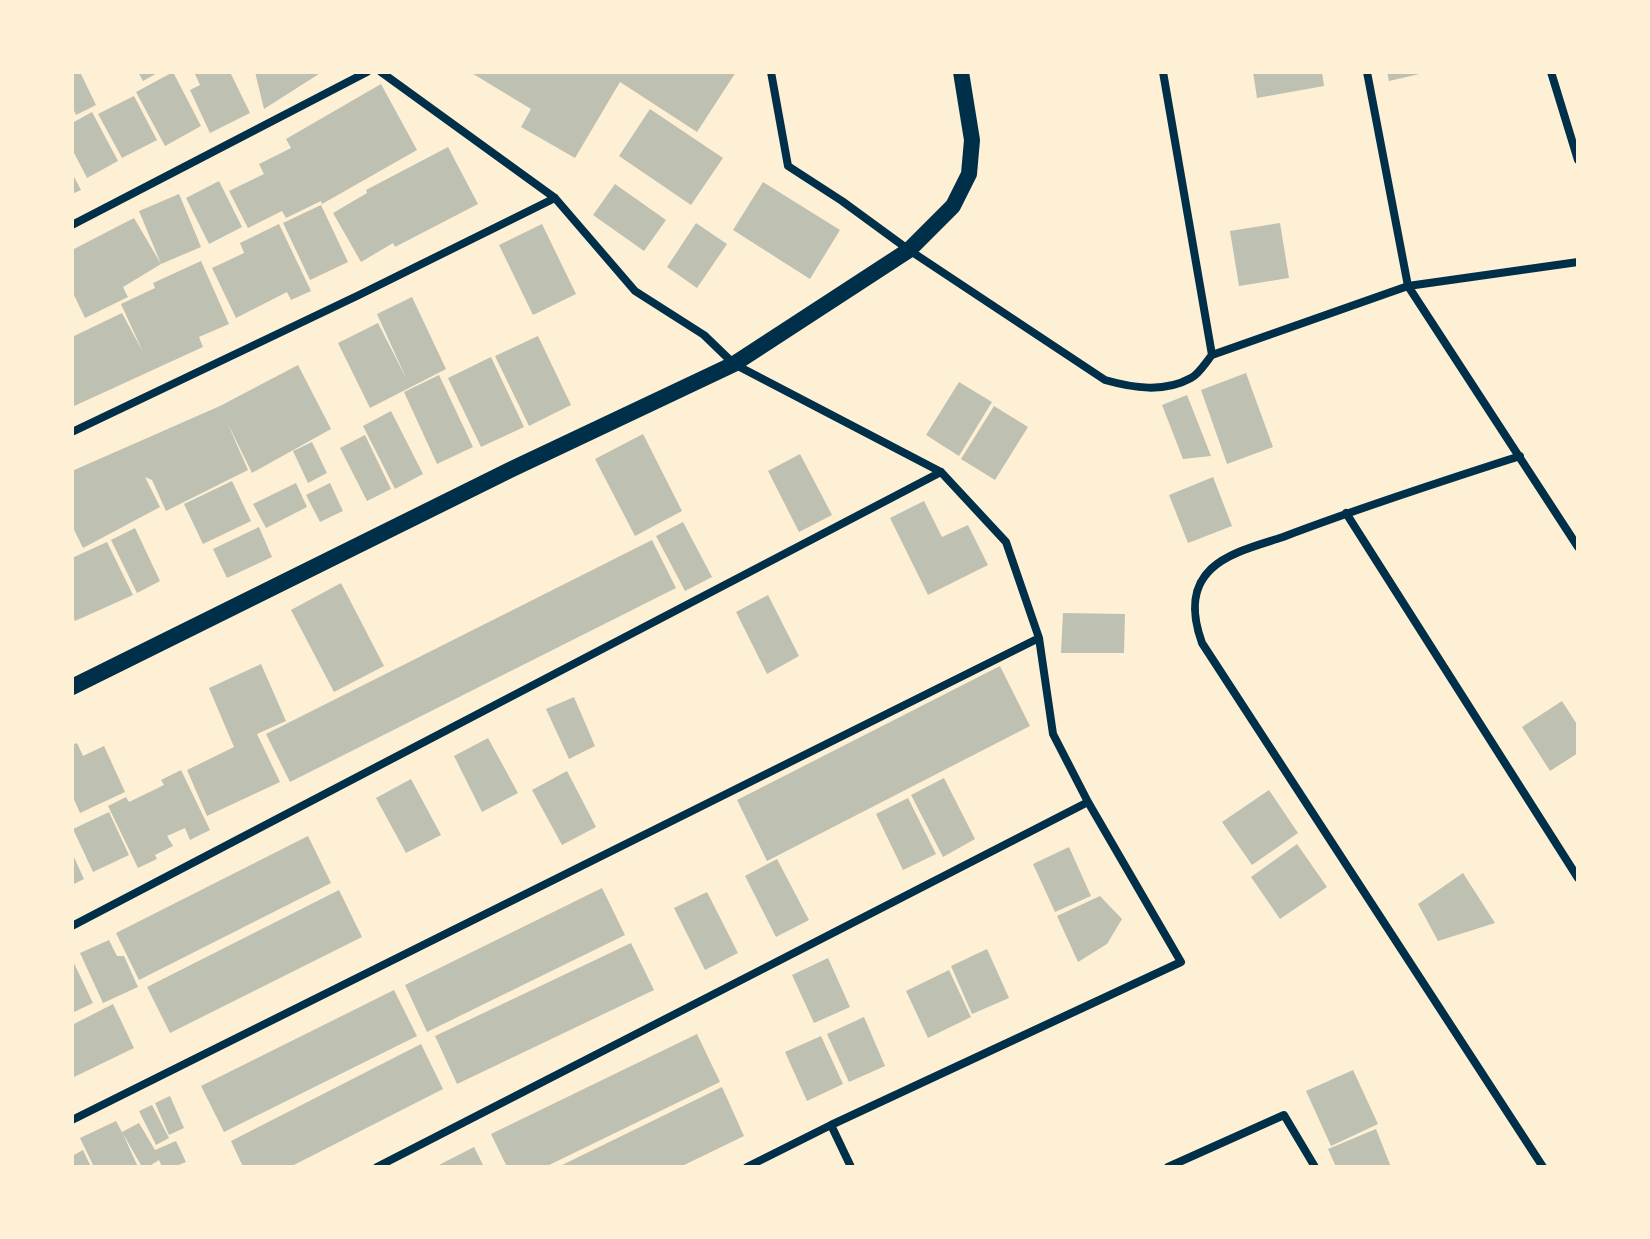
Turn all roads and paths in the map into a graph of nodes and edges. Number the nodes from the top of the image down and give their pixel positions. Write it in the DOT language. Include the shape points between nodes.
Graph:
graph roads {
  1 [pos="367,72"];
  2 [pos="381,72"];
  3 [pos="771,72"];
  4 [pos="961,72"];
  5 [pos="1163,72"];
  6 [pos="1367,72"];
  7 [pos="1551,72"];
  8 [pos="1578,160"];
  9 [pos="555,198"];
  10 [pos="72,225"];
  11 [pos="909,250"];
  12 [pos="1578,262"];
  13 [pos="1408,286"];
  14 [pos="1212,355"];
  15 [pos="734,364"];
  16 [pos="72,432"];
  17 [pos="1520,456"];
  18 [pos="941,472"];
  19 [pos="1346,513"];
  20 [pos="1578,547"];
  21 [pos="1039,638"];
  22 [pos="72,687"];
  23 [pos="1088,802"];
  24 [pos="1578,878"];
  25 [pos="72,926"];
  26 [pos="72,1120"];
  27 [pos="831,1125"];
  28 [pos="377,1167"];
  29 [pos="747,1167"];
  30 [pos="851,1167"];
  31 [pos="1168,1167"];
  32 [pos="1315,1167"];
  33 [pos="1543,1167"];
  1 -- 10 [label="street"];
  2 -- 9 [label="street"];
  3 -- 11 [label="street" via="788,166"];
  4 -- 11 [label="main road" via="972,140 969,174 953,206"];
  5 -- 14 [label="street"];
  6 -- 13 [label="street"];
  7 -- 8 [label="street"];
  9 -- 15 [label="street" via="635,291 704,335"];
  9 -- 16 [label="street"];
  11 -- 14 [label="street" via="1105,380 1139,389 1168,386 1193,378"];
  11 -- 15 [label="main road"];
  12 -- 13 [label="street"];
  13 -- 14 [label="street"];
  13 -- 17 [label="street"];
  15 -- 18 [label="street"];
  15 -- 22 [label="main road"];
  17 -- 19 [label="street"];
  17 -- 20 [label="street"];
  18 -- 21 [label="street" via="1006,542"];
  18 -- 25 [label="street"];
  19 -- 24 [label="street"];
  19 -- 33 [label="street" via="1232,556 1210,570 1196,592 1194,619 1202,643"];
  21 -- 23 [label="street" via="1053,734"];
  21 -- 26 [label="street"];
  23 -- 27 [label="street" via="1181,962"];
  23 -- 28 [label="street"];
  27 -- 29 [label="street"];
  27 -- 30 [label="street"];
  31 -- 32 [label="street" via="1284,1115"];
}
